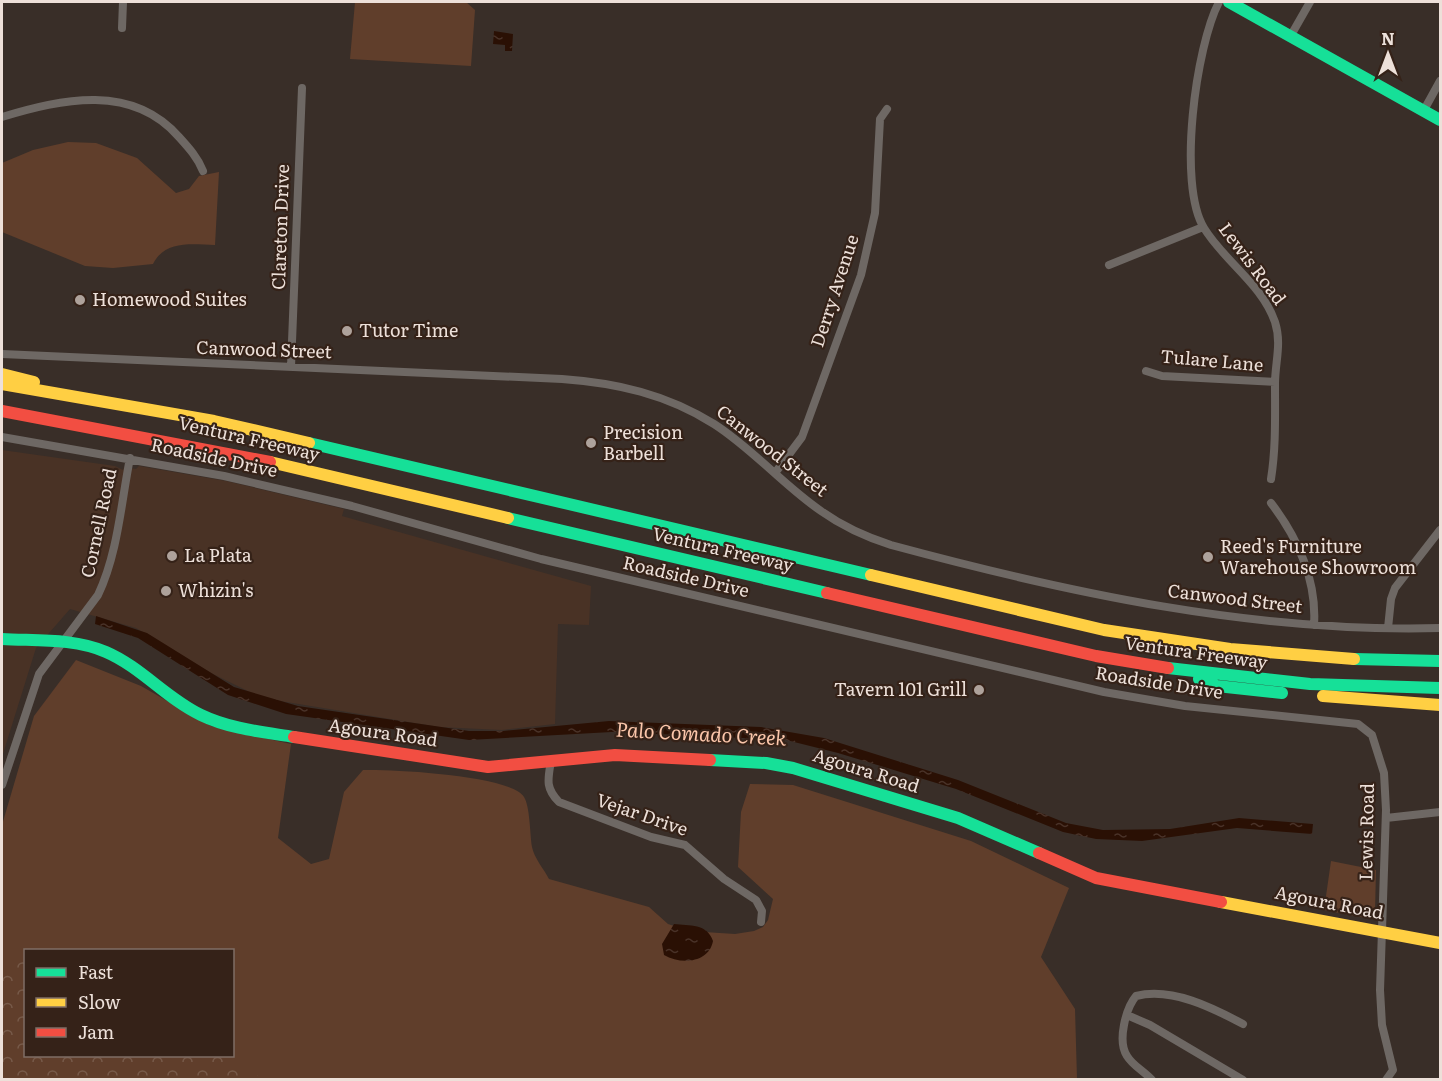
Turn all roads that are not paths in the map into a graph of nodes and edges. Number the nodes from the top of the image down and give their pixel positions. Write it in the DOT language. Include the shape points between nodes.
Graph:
graph roads {
  1 [pos="123,2"];
  2 [pos="1219,2"];
  3 [pos="1228,2"];
  4 [pos="1310,2"];
  5 [pos="122,28"];
  6 [pos="1290,37"];
  7 [pos="1440,81"];
  8 [pos="302,88"];
  9 [pos="887,109"];
  10 [pos="1424,110"];
  11 [pos="2,117"];
  12 [pos="1440,120"];
  13 [pos="203,171"];
  14 [pos="1203,227"];
  15 [pos="1109,266"];
  16 [pos="2,354"];
  17 [pos="291,367"];
  18 [pos="1146,371"];
  19 [pos="2,374"];
  20 [pos="1275,382"];
  21 [pos="2,384"];
  22 [pos="68,394"];
  23 [pos="2,411"];
  24 [pos="2,437"];
  25 [pos="130,458"];
  26 [pos="775,473"];
  27 [pos="1271,479"];
  28 [pos="1271,504"];
  29 [pos="1440,530"];
  30 [pos="1314,625"];
  31 [pos="1388,628"];
  32 [pos="1440,628"];
  33 [pos="2,639"];
  34 [pos="62,642"];
  35 [pos="1440,661"];
  36 [pos="1183,672"];
  37 [pos="1440,688"];
  38 [pos="1440,705"];
  39 [pos="1366,729"];
  40 [pos="551,761"];
  41 [pos="2,785"];
  42 [pos="1440,812"];
  43 [pos="1386,818"];
  44 [pos="761,922"];
  45 [pos="1382,932"];
  46 [pos="1440,943"];
  47 [pos="1127,1015"];
  48 [pos="1243,1024"];
  49 [pos="1152,1080"];
  50 [pos="1244,1080"];
  51 [pos="1386,1080"];
  1 -- 5 [label="street"];
  2 -- 14 [label="street, Lewis Road" via="1201,54 1193,98 1194,185"];
  3 -- 6 [label="main road"];
  4 -- 6 [label="street"];
  6 -- 10 [label="main road"];
  7 -- 10 [label="street"];
  8 -- 17 [label="street, Clareton Drive"];
  9 -- 26 [label="street, Derry Avenue" via="880,118 875,213 861,275 802,437"];
  10 -- 12 [label="main road"];
  11 -- 13 [label="street" via="48,103 128,103 172,129"];
  14 -- 15 [label="street"];
  14 -- 20 [label="street, Lewis Road" via="1271,312 1280,344"];
  16 -- 17 [label="street, Canwood Street"];
  17 -- 26 [label="street, Canwood Street" via="622,385 661,397 700,416"];
  18 -- 20 [label="street, Tulare Lane" via="1162,376"];
  19 -- 22 [label="main road"];
  20 -- 27 [label="street, Lewis Road"];
  21 -- 22 [label="main road, Ventura Freeway"];
  22 -- 35 [label="main road, Ventura Freeway" via="214,421 1104,630 1310,658"];
  23 -- 36 [label="main road, Ventura Freeway" via="227,452 1096,656"];
  24 -- 25 [label="street, Roadside Drive"];
  25 -- 34 [label="street, Cornell Road" via="104,582"];
  25 -- 39 [label="street, Roadside Drive" via="352,506 541,559 1104,692 1185,706 1349,722"];
  26 -- 30 [label="street, Canwood Street" via="822,512 891,545 1149,605"];
  28 -- 30 [label="street" via="1286,523 1312,583"];
  29 -- 31 [label="street" via="1395,588"];
  30 -- 31 [label="street, Canwood Street"];
  31 -- 32 [label="street, Canwood Street"];
  33 -- 34 [label="main road, Agoura Road"];
  34 -- 40 [label="main road, Agoura Road" via="107,652 200,715 240,729 488,767"];
  34 -- 41 [label="street, Cornell Road" via="37,680"];
  36 -- 37 [label="main road, Ventura Freeway" via="1334,687"];
  36 -- 38 [label="main road" via="1217,686"];
  39 -- 43 [label="street, Lewis Road" via="1375,742 1384,773"];
  40 -- 44 [label="street, Vejar Drive" via="547,785 559,802 651,837 685,845 756,900 762,911"];
  40 -- 45 [label="main road, Agoura Road" via="615,755 793,768 958,818 1096,878"];
  42 -- 43 [label="street"];
  43 -- 45 [label="street, Lewis Road"];
  45 -- 46 [label="main road, Agoura Road"];
  45 -- 51 [label="street, Lewis Road" via="1382,1025 1393,1070"];
  47 -- 48 [label="street" via="1136,996 1162,995 1200,1004"];
  47 -- 49 [label="street" via="1124,1052"];
  47 -- 50 [label="street"];
}
